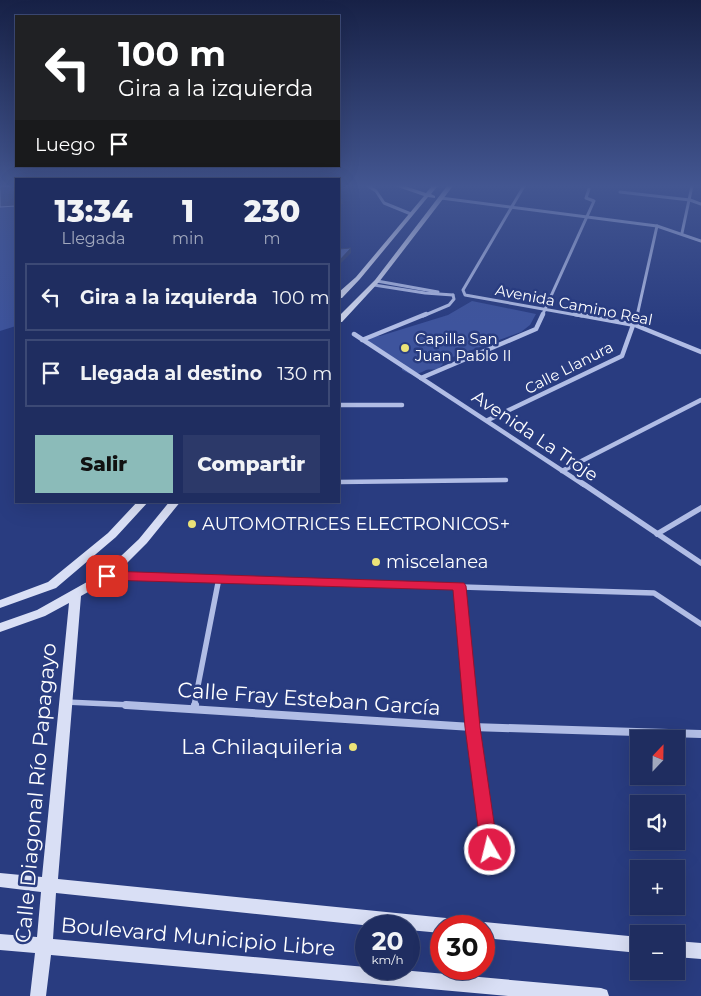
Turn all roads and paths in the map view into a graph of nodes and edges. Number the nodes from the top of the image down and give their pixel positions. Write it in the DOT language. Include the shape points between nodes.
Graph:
graph roads {
  1 [pos="396,232"];
  2 [pos="415,232"];
  3 [pos="496,232"];
  4 [pos="579,232"];
  5 [pos="656,232"];
  6 [pos="682,233"];
  7 [pos="701,241"];
  8 [pos="376,283"];
  9 [pos="340,295"];
  10 [pos="546,310"];
  11 [pos="340,319"];
  12 [pos="635,325"];
  13 [pos="354,334"];
  14 [pos="362,340"];
  15 [pos="701,352"];
  16 [pos="421,378"];
  17 [pos="701,400"];
  18 [pos="340,405"];
  19 [pos="402,405"];
  20 [pos="488,420"];
  21 [pos="562,471"];
  22 [pos="506,480"];
  23 [pos="340,482"];
  24 [pos="142,503"];
  25 [pos="174,503"];
  26 [pos="701,508"];
  27 [pos="657,534"];
  28 [pos="701,563"];
  29 [pos="107,576"];
  30 [pos="219,578"];
  31 [pos="460,586"];
  32 [pos="75,594"];
  33 [pos="0,604"];
  34 [pos="701,624"];
  35 [pos="0,628"];
  36 [pos="65,702"];
  37 [pos="194,708"];
  38 [pos="472,727"];
  39 [pos="701,734"];
  40 [pos="490,850"];
  41 [pos="0,880"];
  42 [pos="49,886"];
  43 [pos="430,924"];
  44 [pos="495,931"];
  45 [pos="0,942"];
  46 [pos="630,944"];
  47 [pos="44,946"];
  48 [pos="685,950"];
  49 [pos="701,951"];
  50 [pos="510,992"];
  51 [pos="38,996"];
  52 [pos="601,996"];
  1 -- 9 [label="main road"];
  2 -- 8 [label="main road"];
  3 -- 10 [label="street, Avenida Camino Real" via="463,290 465,295"];
  4 -- 10 [label="street"];
  5 -- 12 [label="street, Calle Llanura"];
  6 -- 7 [label="street"];
  8 -- 11 [label="main road"];
  8 -- 14 [label="street" via="425,294 453,295 454,300"];
  10 -- 12 [label="street, Avenida Camino Real"];
  10 -- 16 [label="street" via="535,330"];
  12 -- 15 [label="street, Avenida Camino Real"];
  12 -- 20 [label="street, Calle Llanura" via="624,354 619,358"];
  13 -- 14 [label="street, Avenida La Troje"];
  14 -- 16 [label="street, Avenida La Troje"];
  16 -- 20 [label="street, Avenida La Troje"];
  17 -- 21 [label="street"];
  18 -- 19 [label="street"];
  20 -- 21 [label="street, Avenida La Troje"];
  21 -- 27 [label="street, Avenida La Troje"];
  22 -- 23 [label="street"];
  24 -- 33 [label="main road" via="112,535 52,585"];
  25 -- 29 [label="main road" via="143,541"];
  26 -- 27 [label="street"];
  27 -- 28 [label="street, Avenida La Troje"];
  29 -- 30 [label="street"];
  29 -- 32 [label="main road"];
  30 -- 31 [label="street"];
  30 -- 37 [label="street"];
  31 -- 34 [label="street" via="654,594"];
  31 -- 38 [label="street"];
  32 -- 35 [label="main road" via="42,613"];
  32 -- 36 [label="main road, Calle Diagonal Río Papagayo"];
  36 -- 37 [label="street, Calle Fray Esteban García"];
  36 -- 42 [label="main road, Calle Diagonal Río Papagayo"];
  37 -- 38 [label="street, Calle Fray Esteban García"];
  38 -- 39 [label="street, Calle Fray Esteban García"];
  38 -- 40 [label="street"];
  41 -- 42 [label="main road, Boulevard Municipio Libre"];
  42 -- 43 [label="main road, Boulevard Municipio Libre"];
  42 -- 47 [label="main road, Calle Diagonal Río Papagayo"];
  44 -- 46 [label="main road"];
  45 -- 47 [label="main road, Boulevard Municipio Libre"];
  47 -- 50 [label="main road, Boulevard Municipio Libre"];
  47 -- 51 [label="main road, Calle Diagonal Río Papagayo"];
  48 -- 49 [label="main road"];
  50 -- 52 [label="main road, Boulevard Municipio Libre"];
}
